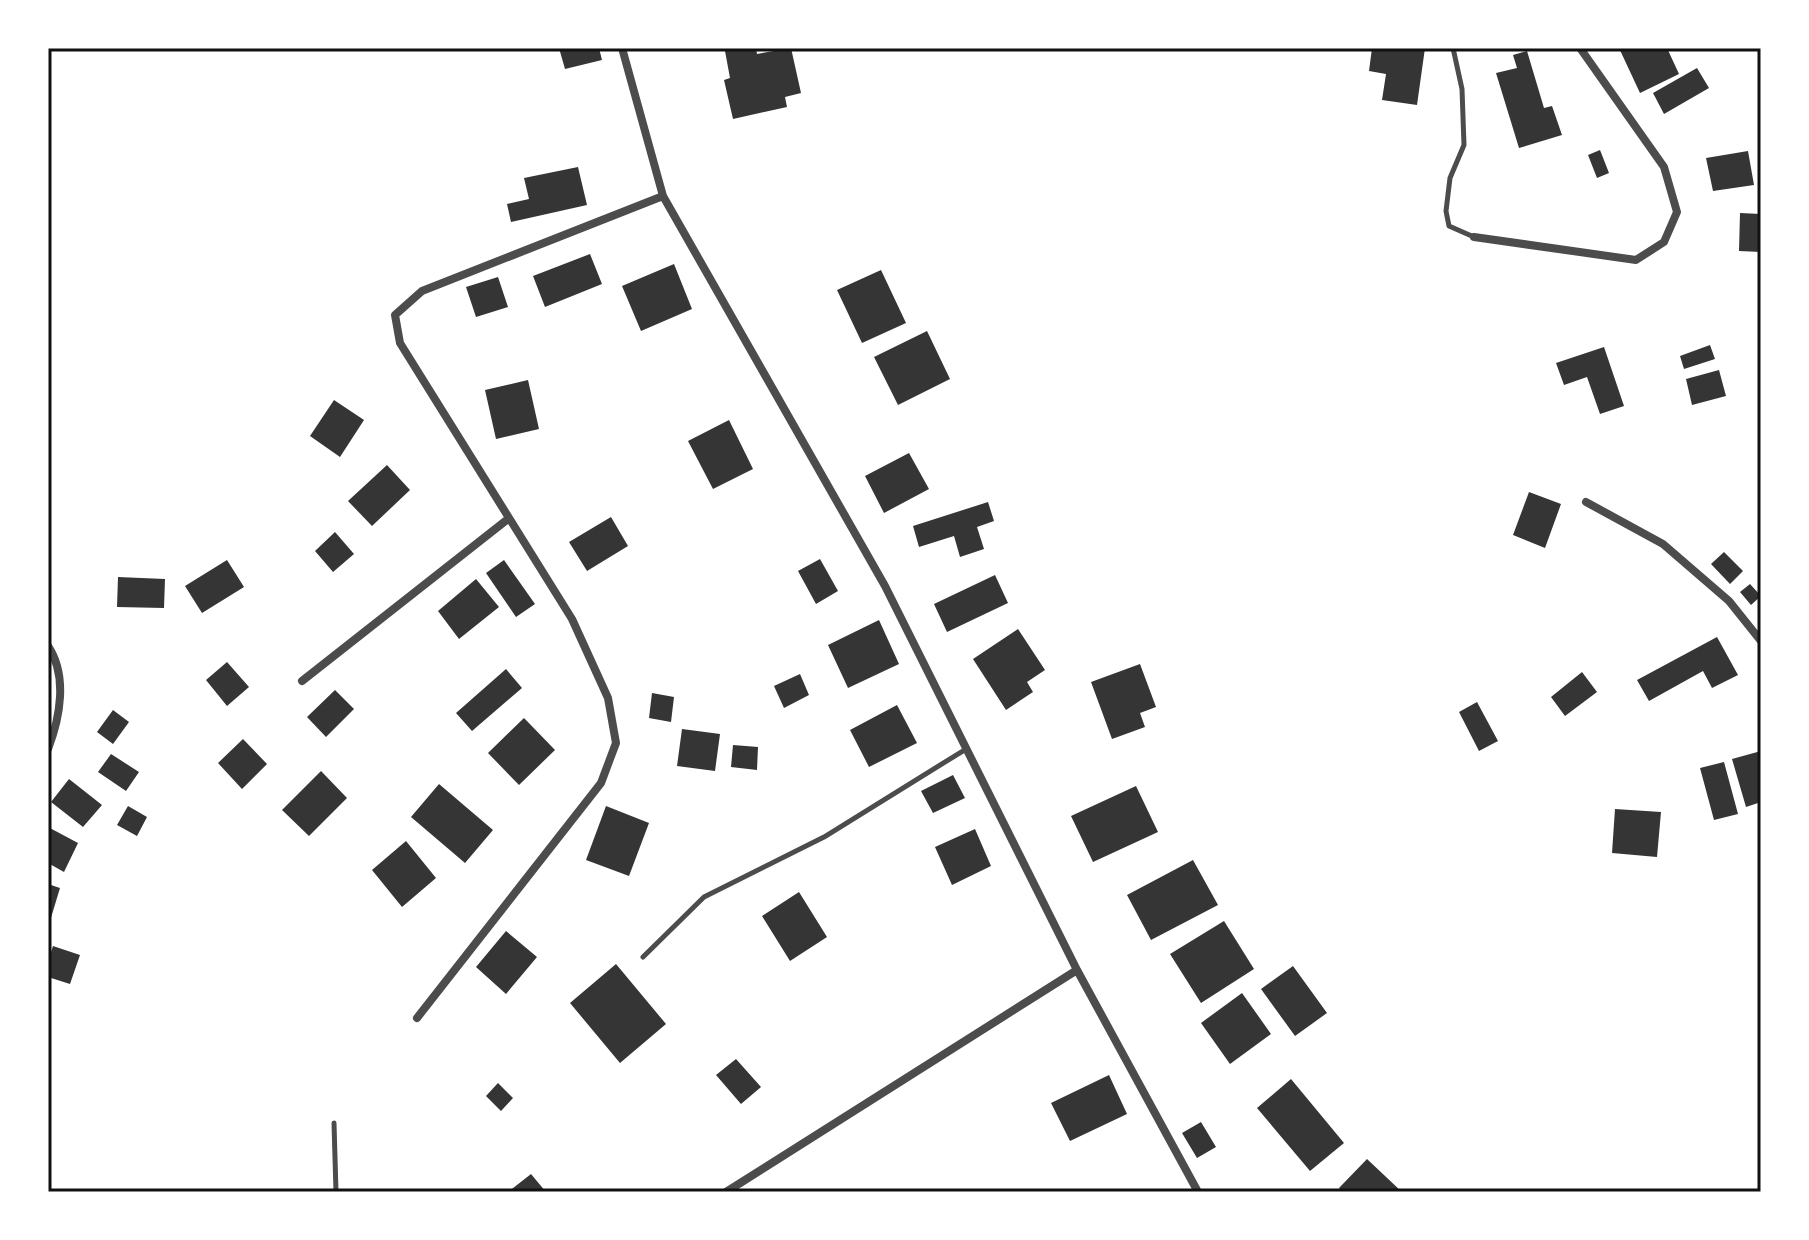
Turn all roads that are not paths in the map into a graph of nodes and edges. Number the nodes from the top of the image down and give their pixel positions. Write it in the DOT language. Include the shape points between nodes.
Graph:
graph roads {
  1 [pos="622,48"];
  2 [pos="1453,48"];
  3 [pos="1580,48"];
  4 [pos="663,196"];
  5 [pos="1474,237"];
  6 [pos="1586,502"];
  7 [pos="508,519"];
  8 [pos="1761,641"];
  9 [pos="48,646"];
  10 [pos="302,681"];
  11 [pos="48,749"];
  12 [pos="966,749"];
  13 [pos="643,957"];
  14 [pos="1077,970"];
  15 [pos="417,1018"];
  16 [pos="334,1123"];
  17 [pos="336,1192"];
  18 [pos="726,1192"];
  19 [pos="1198,1192"];
  1 -- 4 [label="street"];
  2 -- 5 [label="lane" via="1462,89 1464,145 1450,178 1446,211 1449,226"];
  3 -- 5 [label="street" via="1664,167 1677,212 1664,242 1636,260"];
  4 -- 7 [label="street" via="422,291 395,315 400,343"];
  4 -- 12 [label="street" via="885,586"];
  6 -- 8 [label="street" via="1663,544 1729,601"];
  7 -- 10 [label="street"];
  7 -- 15 [label="street" via="572,619 608,698 616,743 601,783"];
  9 -- 11 [label="street" via="60,689 58,723"];
  12 -- 13 [label="lane" via="824,837 704,897"];
  12 -- 14 [label="street"];
  14 -- 18 [label="street"];
  14 -- 19 [label="street"];
  16 -- 17 [label="lane"];
}
